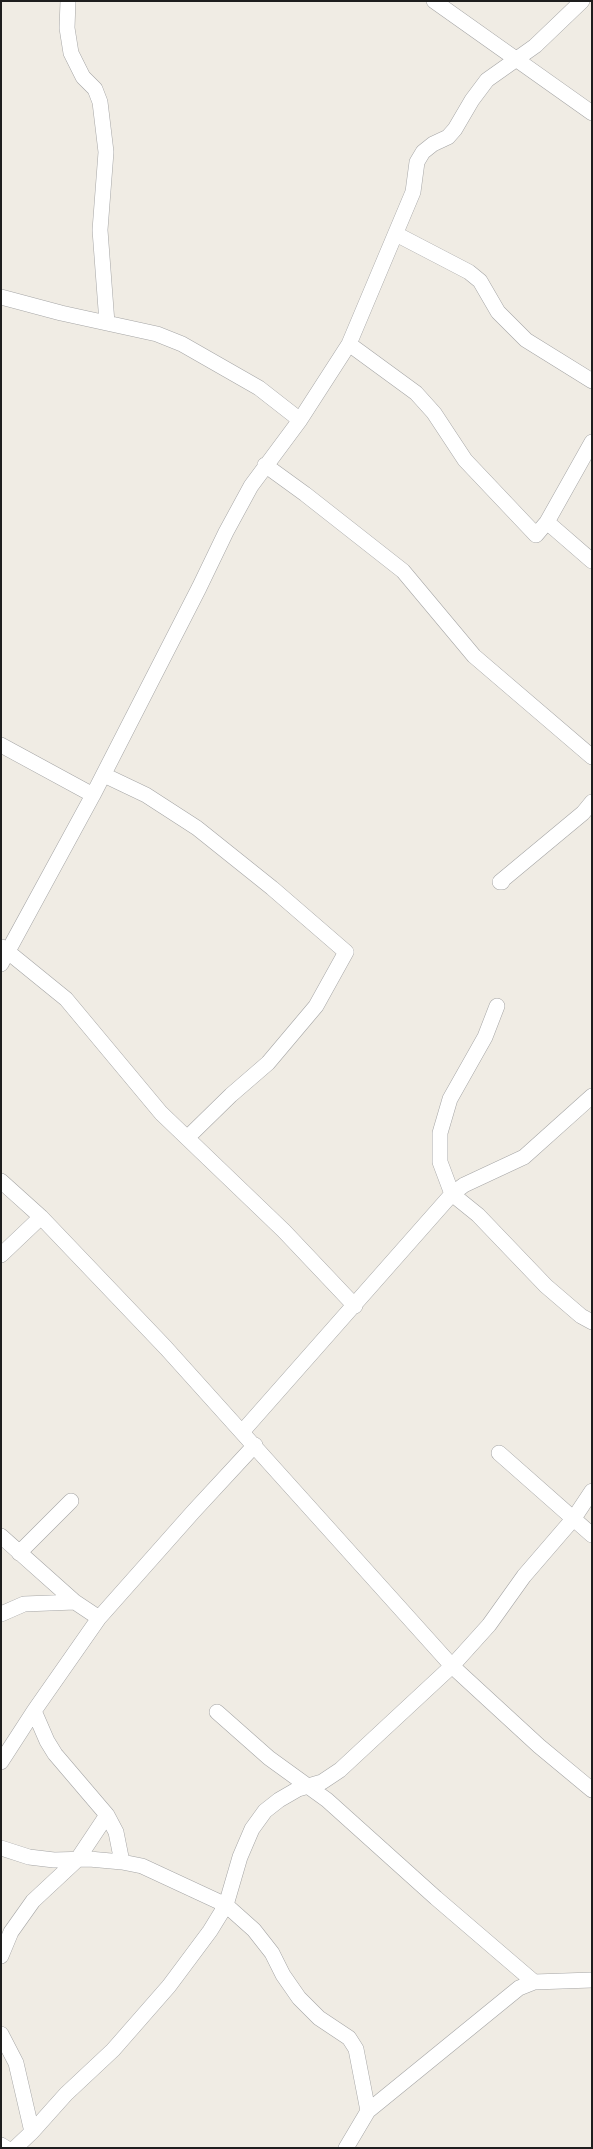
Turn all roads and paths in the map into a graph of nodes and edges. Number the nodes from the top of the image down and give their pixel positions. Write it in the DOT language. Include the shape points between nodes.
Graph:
graph roads {
  1 [pos="68,1"];
  2 [pos="434,1"];
  3 [pos="582,1"];
  4 [pos="514,59"];
  5 [pos="592,113"];
  6 [pos="396,234"];
  7 [pos="1,297"];
  8 [pos="108,323"];
  9 [pos="349,344"];
  10 [pos="592,381"];
  11 [pos="300,420"];
  12 [pos="592,442"];
  13 [pos="264,465"];
  14 [pos="547,522"];
  15 [pos="592,561"];
  16 [pos="1,745"];
  17 [pos="592,756"];
  18 [pos="104,775"];
  19 [pos="94,795"];
  20 [pos="592,802"];
  21 [pos="502,882"];
  22 [pos="5,949"];
  23 [pos="1,964"];
  24 [pos="497,1006"];
  25 [pos="592,1096"];
  26 [pos="188,1138"];
  27 [pos="1,1181"];
  28 [pos="452,1194"];
  29 [pos="41,1217"];
  30 [pos="1,1255"];
  31 [pos="355,1306"];
  32 [pos="592,1322"];
  33 [pos="242,1432"];
  34 [pos="255,1445"];
  35 [pos="499,1453"];
  36 [pos="592,1491"];
  37 [pos="72,1501"];
  38 [pos="574,1518"];
  39 [pos="592,1535"];
  40 [pos="1,1536"];
  41 [pos="19,1553"];
  42 [pos="75,1602"];
  43 [pos="1,1614"];
  44 [pos="100,1618"];
  45 [pos="452,1666"];
  46 [pos="34,1711"];
  47 [pos="217,1712"];
  48 [pos="1,1762"];
  49 [pos="308,1786"];
  50 [pos="592,1790"];
  51 [pos="107,1815"];
  52 [pos="1,1848"];
  53 [pos="77,1860"];
  54 [pos="122,1862"];
  55 [pos="226,1905"];
  56 [pos="1,1956"];
  57 [pos="592,1980"];
  58 [pos="534,1982"];
  59 [pos="1,2034"];
  60 [pos="368,2111"];
  61 [pos="32,2132"];
  62 [pos="1,2145"];
  63 [pos="6,2148"];
  64 [pos="15,2148"];
  65 [pos="346,2148"];
  1 -- 8 [label="street" via="67,28 71,53 83,77 95,89 100,102 106,152 100,230"];
  2 -- 4 [label="street"];
  3 -- 4 [label="street" via="534,46"];
  4 -- 5 [label="street"];
  4 -- 6 [label="street" via="487,80 455,130 423,152 417,162 413,192"];
  6 -- 9 [label="street"];
  6 -- 10 [label="street" via="469,272 480,282 498,312 526,340"];
  7 -- 8 [label="street"];
  8 -- 11 [label="street" via="157,334 182,344 260,388"];
  9 -- 11 [label="street"];
  9 -- 14 [label="street" via="416,393 434,413 465,460 536,535"];
  11 -- 13 [label="street"];
  12 -- 14 [label="street"];
  13 -- 17 [label="street" via="306,494 403,571 474,656"];
  13 -- 18 [label="street" via="226,532"];
  14 -- 15 [label="street"];
  16 -- 19 [label="street"];
  18 -- 19 [label="street"];
  18 -- 26 [label="street" via="146,795 197,828 346,952 316,1006 268,1063"];
  19 -- 22 [label="street"];
  20 -- 21 [label="street" via="584,813"];
  22 -- 23 [label="street"];
  22 -- 26 [label="street" via="66,999 161,1113"];
  24 -- 28 [label="street" via="485,1037 450,1099 440,1133 440,1162"];
  25 -- 28 [label="street" via="524,1157 464,1184"];
  26 -- 31 [label="street" via="284,1231"];
  27 -- 29 [label="street"];
  28 -- 31 [label="street"];
  28 -- 32 [label="street" via="478,1215 546,1286 581,1316"];
  29 -- 30 [label="street"];
  29 -- 33 [label="street"];
  31 -- 33 [label="street"];
  33 -- 34 [label="street"];
  34 -- 44 [label="street"];
  34 -- 45 [label="street"];
  35 -- 38 [label="street"];
  36 -- 38 [label="street"];
  37 -- 41 [label="street"];
  38 -- 39 [label="street"];
  38 -- 45 [label="street" via="524,1576 489,1625"];
  40 -- 41 [label="street"];
  41 -- 42 [label="street"];
  42 -- 43 [label="street" via="24,1604"];
  42 -- 44 [label="street"];
  44 -- 46 [label="street"];
  45 -- 49 [label="street" via="340,1770 322,1782"];
  45 -- 50 [label="street" via="539,1746"];
  46 -- 48 [label="street"];
  46 -- 51 [label="street" via="47,1741 56,1754"];
  47 -- 49 [label="street" via="269,1758"];
  49 -- 55 [label="street" via="278,1800 265,1811 252,1829 240,1856"];
  49 -- 58 [label="street"];
  51 -- 53 [label="street"];
  51 -- 54 [label="street" via="116,1832"];
  52 -- 53 [label="street" via="29,1857"];
  53 -- 54 [label="street"];
  53 -- 56 [label="street" via="33,1901 11,1932"];
  54 -- 55 [label="street" via="142,1866"];
  55 -- 60 [label="street" via="254,1930 272,1953 298,1998 319,2018 349,2038 356,2049"];
  55 -- 61 [label="street" via="210,1931 168,1986 113,2050 66,2094"];
  57 -- 58 [label="street"];
  58 -- 60 [label="street" via="518,1988"];
  59 -- 61 [label="street" via="16,2063"];
  60 -- 65 [label="street"];
  61 -- 64 [label="street"];
  62 -- 63 [label="street"];
}
